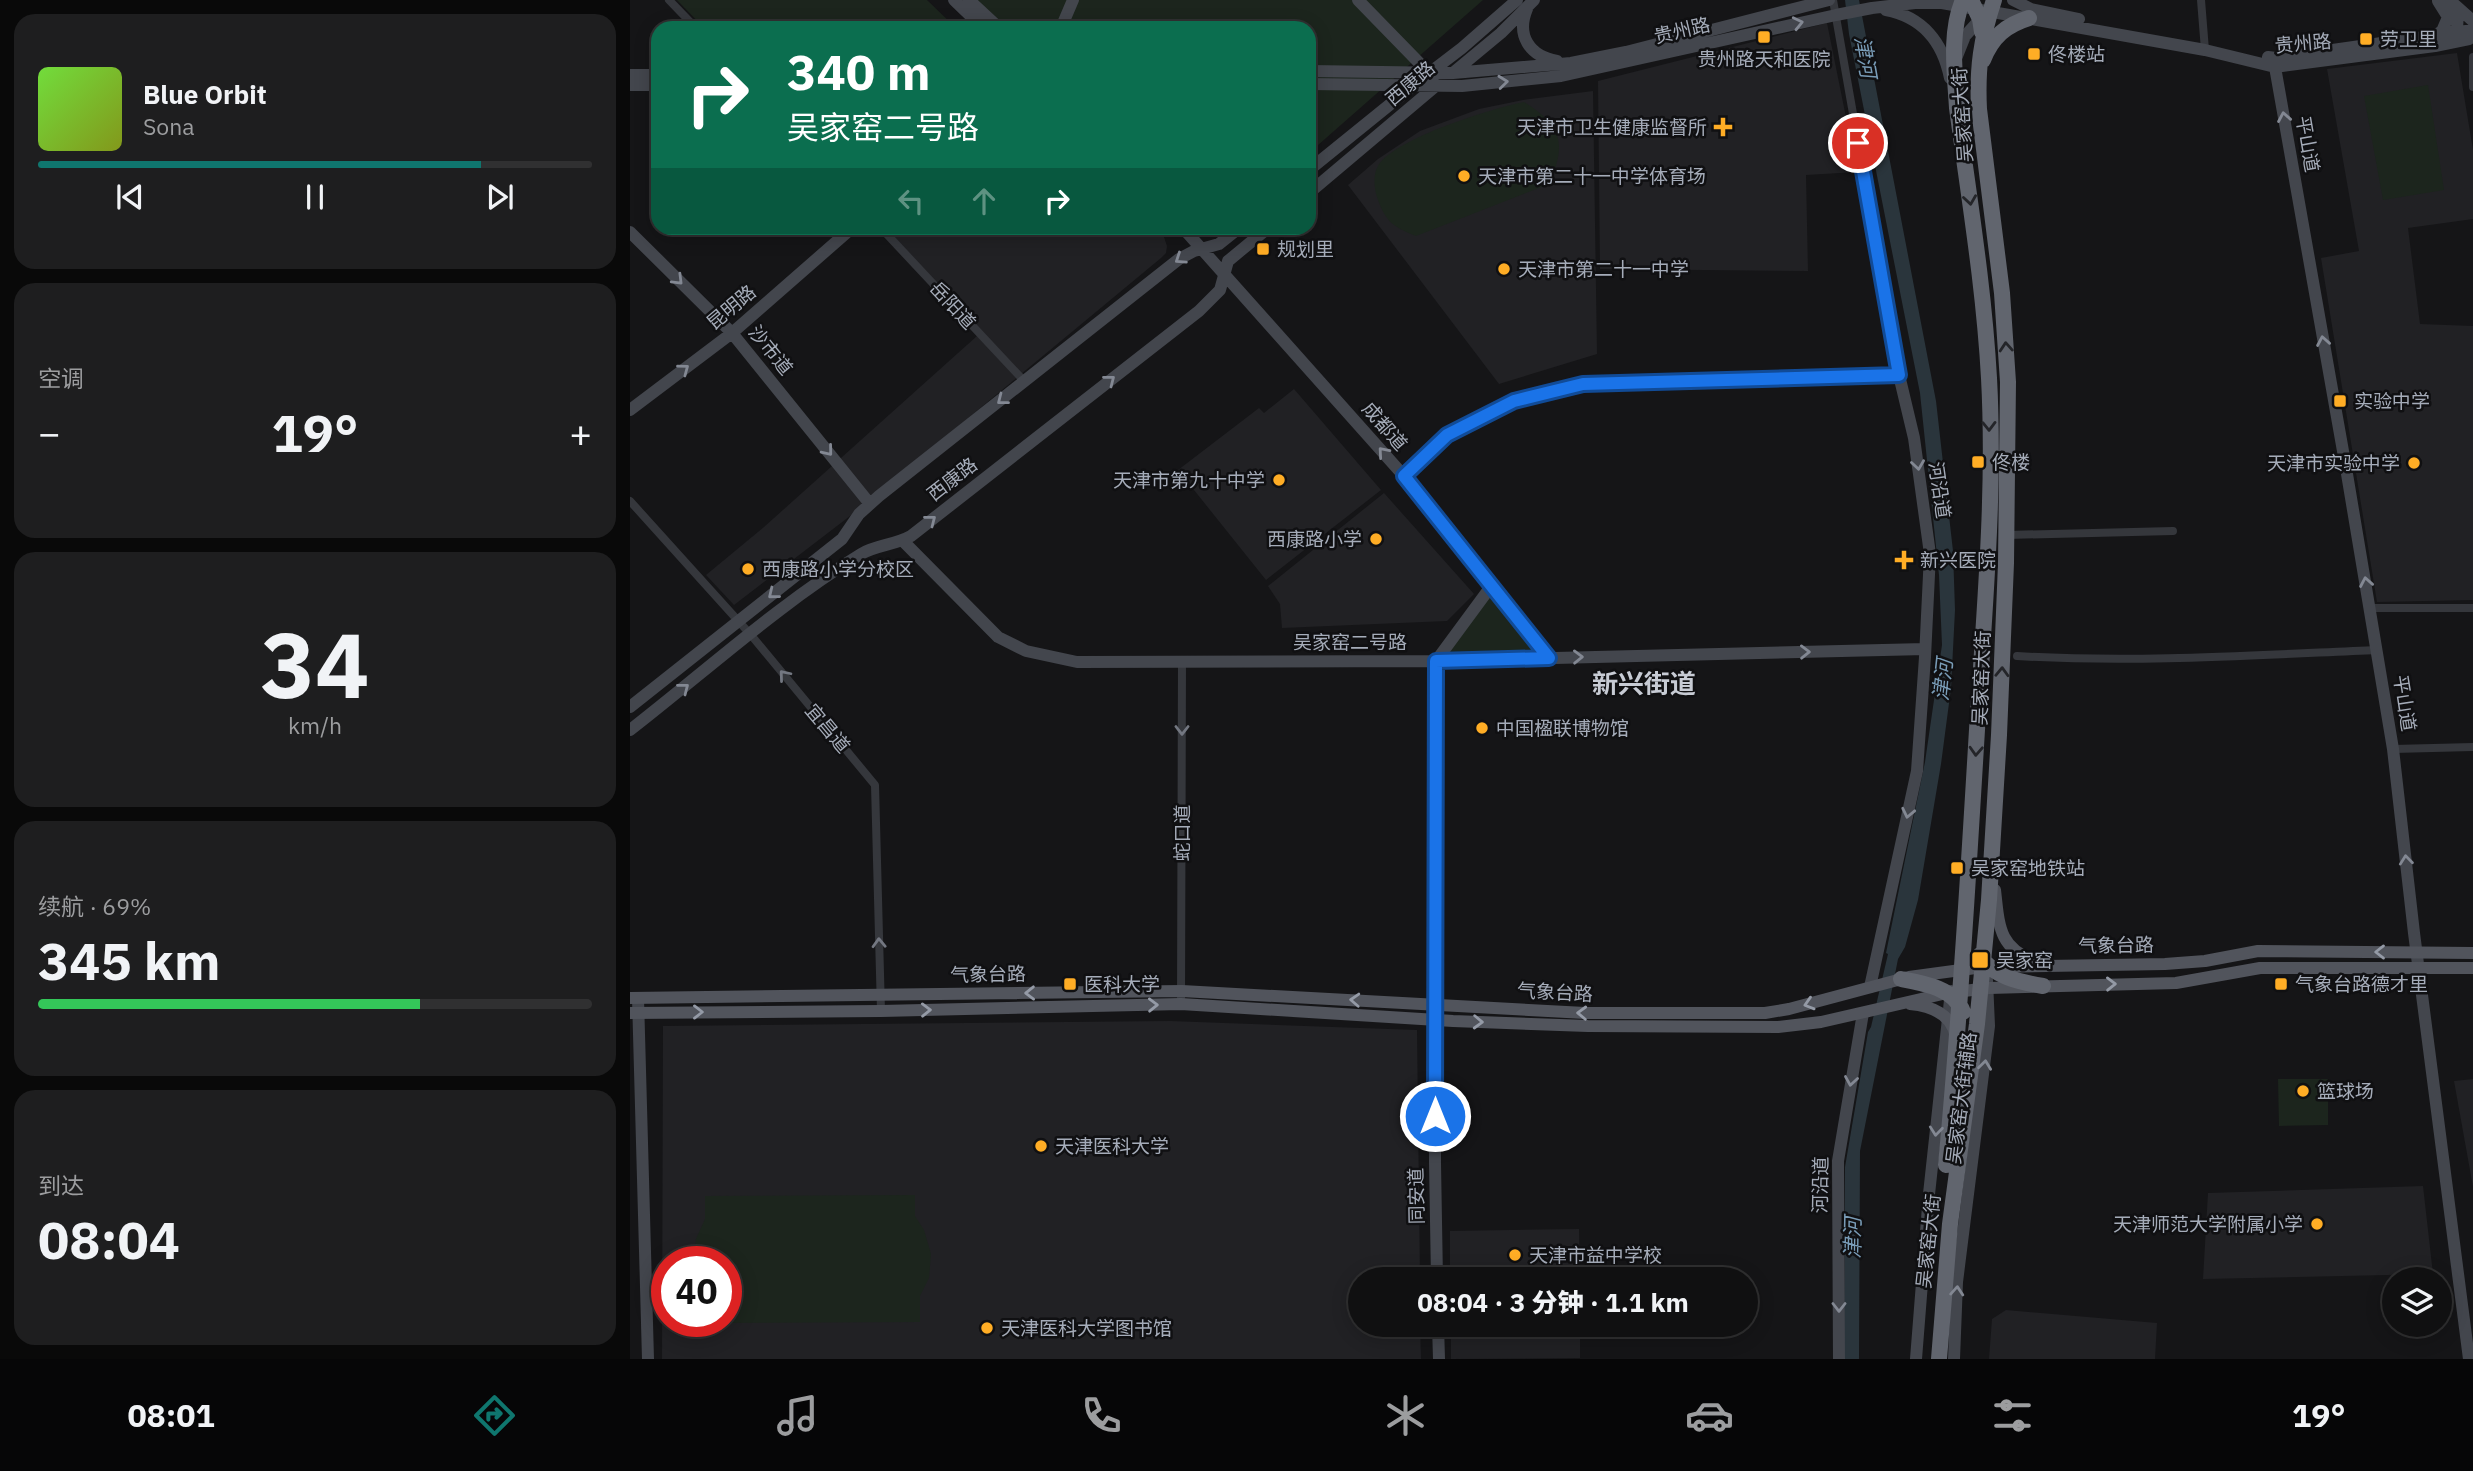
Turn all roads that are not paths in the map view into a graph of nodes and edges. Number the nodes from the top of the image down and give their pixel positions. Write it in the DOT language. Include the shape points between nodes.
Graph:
graph roads {
  1 [pos="669,0"];
  2 [pos="954,0"];
  3 [pos="969,0"];
  4 [pos="1073,0"];
  5 [pos="1358,0"];
  6 [pos="1831,0"];
  7 [pos="2012,0"];
  8 [pos="2202,0"];
  9 [pos="2438,0"];
  10 [pos="1526,2"];
  11 [pos="2455,6"];
  12 [pos="1872,8"];
  13 [pos="1977,10"];
  14 [pos="2030,14"];
  15 [pos="1836,15"];
  16 [pos="689,21"];
  17 [pos="976,21"];
  18 [pos="992,21"];
  19 [pos="1064,21"];
  20 [pos="2473,22"];
  21 [pos="2473,30"];
  22 [pos="2454,33"];
  23 [pos="2473,36"];
  24 [pos="2430,42"];
  25 [pos="2205,47"];
  26 [pos="2473,57"];
  27 [pos="1955,60"];
  28 [pos="1571,63"];
  29 [pos="2275,63"];
  30 [pos="1316,71"];
  31 [pos="1430,73"];
  32 [pos="1453,73"];
  33 [pos="630,75"];
  34 [pos="651,75"];
  35 [pos="1978,79"];
  36 [pos="1316,84"];
  37 [pos="630,85"];
  38 [pos="651,85"];
  39 [pos="1413,86"];
  40 [pos="1435,86"];
  41 [pos="2473,87"];
  42 [pos="1957,108"];
  43 [pos="1316,164"];
  44 [pos="1316,188"];
  45 [pos="630,232"];
  46 [pos="844,235"];
  47 [pos="888,235"];
  48 [pos="1190,235"];
  49 [pos="1230,235"];
  50 [pos="1260,235"];
  51 [pos="1203,248"];
  52 [pos="1224,271"];
  53 [pos="732,333"];
  54 [pos="1899,375"];
  55 [pos="1025,382"];
  56 [pos="630,410"];
  57 [pos="1404,476"];
  58 [pos="630,501"];
  59 [pos="870,504"];
  60 [pos="2173,531"];
  61 [pos="2007,534"];
  62 [pos="903,541"];
  63 [pos="1492,585"];
  64 [pos="2370,608"];
  65 [pos="2473,608"];
  66 [pos="738,622"];
  67 [pos="751,635"];
  68 [pos="1925,649"];
  69 [pos="2377,650"];
  70 [pos="2017,656"];
  71 [pos="1549,658"];
  72 [pos="1436,661"];
  73 [pos="1182,662"];
  74 [pos="630,707"];
  75 [pos="630,730"];
  76 [pos="2473,747"];
  77 [pos="2393,749"];
  78 [pos="1992,862"];
  79 [pos="1966,909"];
  80 [pos="2417,952"];
  81 [pos="2473,953"];
  82 [pos="1985,965"];
  83 [pos="2050,965"];
  84 [pos="1962,968"];
  85 [pos="2419,968"];
  86 [pos="2473,968"];
  87 [pos="2009,977"];
  88 [pos="1901,979"];
  89 [pos="1872,986"];
  90 [pos="2043,986"];
  91 [pos="1983,991"];
  92 [pos="881,995"];
  93 [pos="634,998"];
  94 [pos="1182,998"];
  95 [pos="1956,999"];
  96 [pos="1903,1003"];
  97 [pos="1436,1005"];
  98 [pos="881,1011"];
  99 [pos="1866,1012"];
  100 [pos="634,1013"];
  101 [pos="1948,1019"];
  102 [pos="1435,1020"];
  103 [pos="1956,1053"];
  104 [pos="1964,1108"];
  105 [pos="1950,1176"];
  106 [pos="1437,1267"];
  107 [pos="1438,1337"];
  108 [pos="648,1359"];
  109 [pos="1439,1359"];
  110 [pos="1839,1359"];
  111 [pos="1916,1359"];
  112 [pos="1929,1359"];
  113 [pos="1939,1359"];
  114 [pos="1954,1359"];
  115 [pos="2469,1359"];
  1 -- 16 [label="street"];
  2 -- 17 [label="street"];
  3 -- 18 [label="street"];
  4 -- 19 [label="street"];
  5 -- 31 [label="street"];
  6 -- 15 [label="street, 河沿道"];
  6 -- 28 [label="street, 贵州路"];
  7 -- 14 [label="street, 贵州路"];
  8 -- 25 [label="street"];
  9 -- 11 [label="street"];
  9 -- 24 [label="street" via="2448,17"];
  10 -- 28 [label="street" via="1522,23 1526,43 1544,58"];
  10 -- 31 [label="street, 西康路"];
  10 -- 32 [label="street, 西康路" via="1501,33"];
  11 -- 20 [label="street"];
  11 -- 22 [label="street" via="2458,24"];
  12 -- 13 [label="street, 贵州路" via="1915,3"];
  12 -- 15 [label="street, 贵州路"];
  12 -- 42 [label="street" via="1899,12 1926,29 1941,49"];
  13 -- 14 [label="street, 贵州路"];
  13 -- 27 [label="street"];
  13 -- 27 [label="highway, 吴家窑大街" via="1957,19"];
  13 -- 35 [label="highway, 吴家窑大街"];
  14 -- 25 [label="street, 贵州路"];
  14 -- 35 [label="highway" via="1992,41"];
  40 -- 15 [label="street, 贵州路, one-way" via="1561,75"];
  15 -- 54 [label="street, 河沿道"];
  21 -- 22 [label="street, 贵州路"];
  22 -- 24 [label="street, 贵州路"];
  23 -- 24 [label="street, 贵州路"];
  24 -- 29 [label="street, 贵州路"];
  25 -- 29 [label="street, 贵州路"];
  26 -- 41 [label="street"];
  27 -- 42 [label="highway, 吴家窑大街"];
  28 -- 32 [label="street, 贵州路"];
  64 -- 29 [label="street, 平山道, one-way"];
  30 -- 31 [label="street, 贵州路"];
  31 -- 32 [label="street, 贵州路"];
  31 -- 39 [label="street, 西康路"];
  31 -- 40 [label="street"];
  32 -- 40 [label="street, 西康路"];
  33 -- 34 [label="street"];
  61 -- 35 [label="highway, 吴家窑大街, one-way" via="2008,382"];
  36 -- 39 [label="street, 贵州路"];
  37 -- 38 [label="street"];
  39 -- 40 [label="street, 贵州路"];
  39 -- 43 [label="street, 西康路"];
  40 -- 44 [label="street, 西康路"];
  42 -- 79 [label="highway, 吴家窑大街, one-way" via="1983,297 1989,380 1988,551"];
  45 -- 53 [label="street, 沙市道, one-way"];
  46 -- 53 [label="street, 昆明路"];
  47 -- 55 [label="street, 岳阳道"];
  48 -- 51 [label="street, 成都道"];
  49 -- 51 [label="street, 西康路"];
  50 -- 52 [label="street, 西康路" via="1228,261"];
  51 -- 52 [label="street, 成都道"];
  51 -- 55 [label="street, 西康路, one-way" via="1179,259"];
  57 -- 52 [label="street, 成都道, one-way"];
  62 -- 52 [label="street, 西康路, one-way" via="1199,311 1220,290"];
  56 -- 53 [label="street, 昆明路, one-way"];
  53 -- 59 [label="street, 沙市道, one-way"];
  54 -- 57 [label="street" via="1583,384 1514,401 1447,435"];
  54 -- 68 [label="street, 河沿道, one-way" via="1914,438 1930,554"];
  55 -- 59 [label="street, 西康路, one-way"];
  57 -- 63 [label="street, 成都道"];
  58 -- 66 [label="street, 宜昌道"];
  59 -- 66 [label="street, 西康路, one-way" via="842,539"];
  60 -- 61 [label="street"];
  78 -- 61 [label="highway, 吴家窑大街, one-way"];
  62 -- 67 [label="street, 西康路" via="863,552"];
  62 -- 73 [label="street, 吴家窑二号路" via="989,629 1026,651 1077,662"];
  63 -- 71 [label="street, 成都道"];
  63 -- 72 [label="street"];
  64 -- 65 [label="street"];
  64 -- 69 [label="street, 平山道"];
  66 -- 67 [label="street, 宜昌道"];
  66 -- 74 [label="street, 西康路"];
  75 -- 67 [label="street, 西康路, one-way"];
  92 -- 67 [label="street, 宜昌道, one-way" via="875,785"];
  71 -- 68 [label="street, 吴家窑二号路, one-way"];
  68 -- 89 [label="street, 河沿道, one-way" via="1917,771"];
  69 -- 70 [label="street" via="2080,659"];
  69 -- 77 [label="street, 平山道"];
  71 -- 72 [label="street, 吴家窑二号路"];
  72 -- 73 [label="street, 吴家窑二号路"];
  72 -- 97 [label="street, 同安道"];
  73 -- 94 [label="street, 蛇口道, one-way"];
  76 -- 77 [label="street"];
  80 -- 77 [label="street, 平山道, one-way"];
  78 -- 82 [label="highway, 吴家窑大街"];
  78 -- 83 [label="main road" via="2004,939 2022,957"];
  79 -- 82 [label="highway"];
  79 -- 84 [label="highway, 吴家窑大街"];
  80 -- 81 [label="main road, 气象台路"];
  80 -- 83 [label="main road, 气象台路, one-way" via="2258,951 2178,963"];
  80 -- 85 [label="street, 平山道"];
  82 -- 83 [label="main road, 气象台路"];
  82 -- 84 [label="main road, 气象台路"];
  82 -- 87 [label="highway"];
  82 -- 91 [label="highway, 吴家窑大街"];
  83 -- 87 [label="main road"];
  84 -- 88 [label="main road, 气象台路"];
  84 -- 95 [label="highway, 吴家窑大街"];
  85 -- 86 [label="main road, 气象台路"];
  90 -- 85 [label="main road, 气象台路, one-way" via="2185,983 2260,968"];
  85 -- 115 [label="street, 平山道"];
  87 -- 90 [label="highway"];
  87 -- 91 [label="main road"];
  88 -- 89 [label="main road, 气象台路"];
  88 -- 95 [label="highway"];
  89 -- 97 [label="main road, 气象台路, one-way" via="1765,1013 1585,1013"];
  90 -- 91 [label="main road, 气象台路"];
  91 -- 95 [label="main road"];
  91 -- 95 [label="main road, 气象台路"];
  91 -- 104 [label="highway, 吴家窑大街"];
  114 -- 91 [label="street, 吴家窑大街辅路, one-way" via="1957,1282 1989,1026"];
  92 -- 93 [label="main road, 气象台路"];
  94 -- 92 [label="main road, 气象台路, one-way"];
  92 -- 98 [label="street, 宜昌道"];
  93 -- 100 [label="street"];
  97 -- 94 [label="main road, 气象台路, one-way"];
  98 -- 94 [label="main road, 气象台路, one-way"];
  94 -- 102 [label="main road, 气象台路"];
  95 -- 96 [label="main road, 气象台路"];
  95 -- 101 [label="street, 吴家窑大街辅路"];
  95 -- 103 [label="highway, 吴家窑大街"];
  95 -- 104 [label="highway"];
  96 -- 99 [label="main road, 气象台路"];
  96 -- 101 [label="main road" via="1931,1008"];
  97 -- 102 [label="street, 同安道"];
  100 -- 98 [label="main road, 气象台路, one-way"];
  102 -- 99 [label="main road, 气象台路, one-way" via="1778,1027"];
  99 -- 110 [label="street, 河沿道, one-way" via="1838,1161"];
  100 -- 108 [label="street"];
  101 -- 103 [label="main road" via="1954,1029"];
  101 -- 111 [label="street, 吴家窑大街辅路, one-way"];
  102 -- 106 [label="street, 同安道"];
  103 -- 105 [label="highway, 吴家窑大街"];
  104 -- 105 [label="highway, 吴家窑大街"];
  105 -- 112 [label="highway, 吴家窑大街"];
  105 -- 113 [label="highway, 吴家窑大街"];
  107 -- 109 [label="street"];
}
